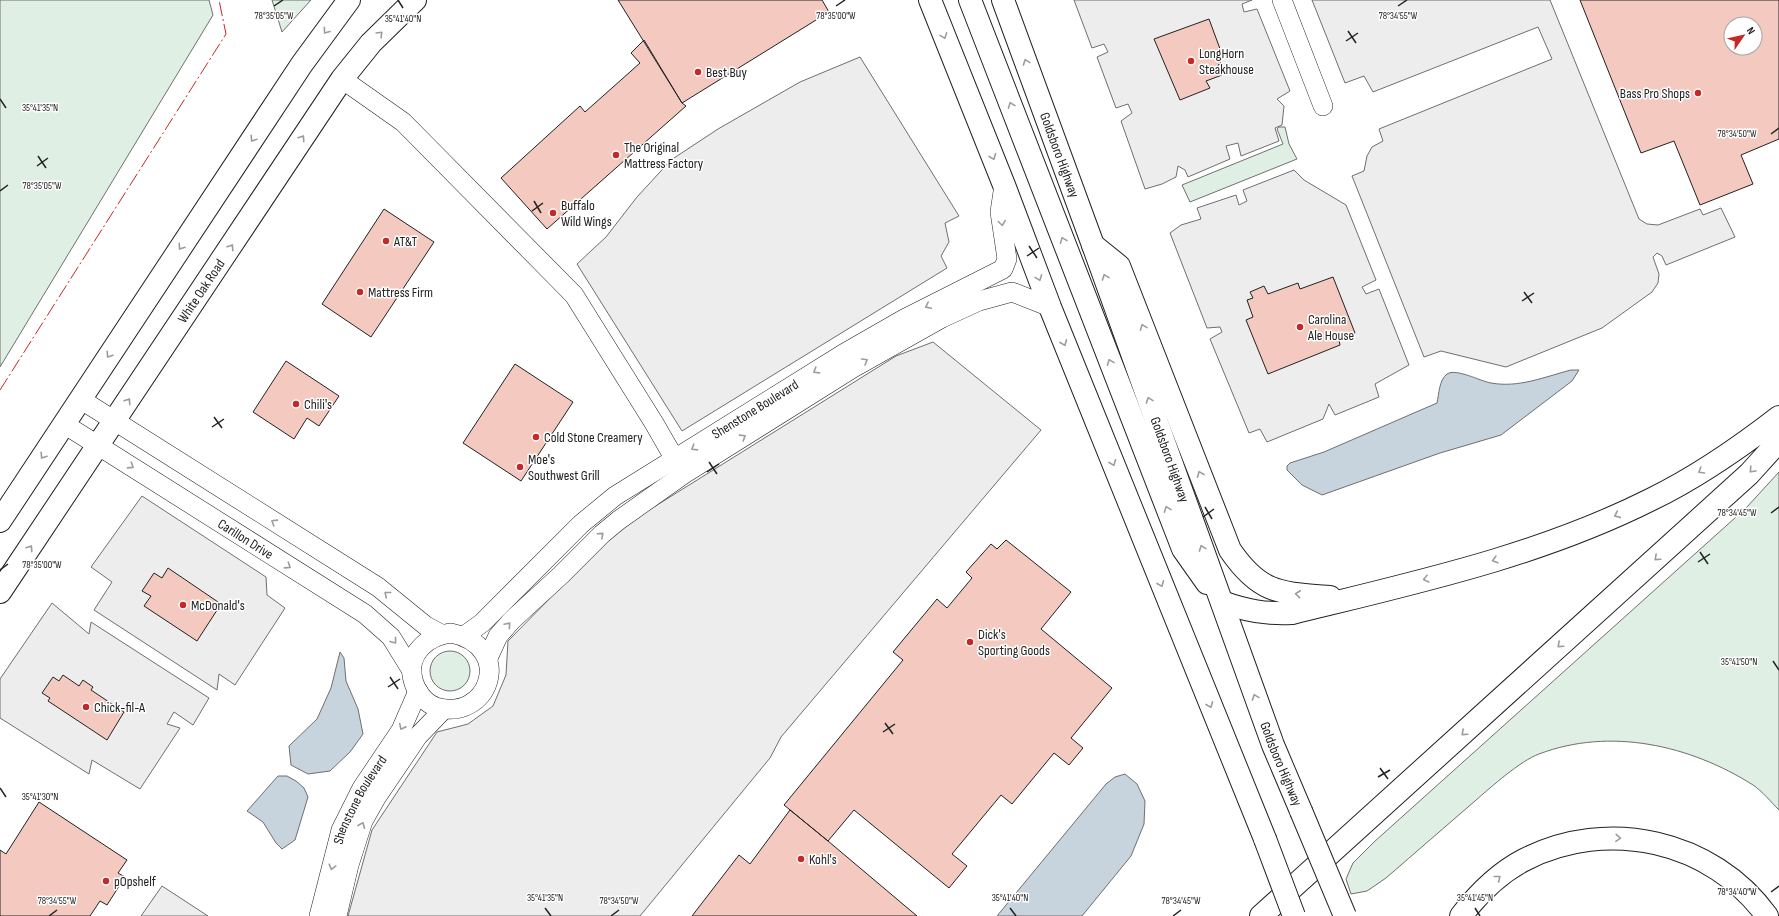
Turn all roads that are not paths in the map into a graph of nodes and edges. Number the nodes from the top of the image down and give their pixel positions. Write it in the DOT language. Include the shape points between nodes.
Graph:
graph roads {
  1 [pos="349,0"];
  2 [pos="415,0"];
  3 [pos="930,0"];
  4 [pos="970,0"];
  5 [pos="1282,0"];
  6 [pos="1009,6"];
  7 [pos="342,79"];
  8 [pos="1323,106"];
  9 [pos="1004,185"];
  10 [pos="1094,245"];
  11 [pos="1050,307"];
  12 [pos="80,399"];
  13 [pos="1779,417"];
  14 [pos="114,421"];
  15 [pos="64,424"];
  16 [pos="1779,441"];
  17 [pos="98,446"];
  18 [pos="680,467"];
  19 [pos="0,521"];
  20 [pos="0,592"];
  21 [pos="1350,598"];
  22 [pos="1222,602"];
  23 [pos="440,634"];
  24 [pos="464,636"];
  25 [pos="488,658"];
  26 [pos="412,672"];
  27 [pos="418,691"];
  28 [pos="444,709"];
  29 [pos="319,916"];
  30 [pos="337,916"];
  31 [pos="1261,916"];
  32 [pos="1294,916"];
  33 [pos="1345,916"];
  34 [pos="1461,916"];
  35 [pos="1767,916"];
  1 -- 12 [label="main road, one-way" via="302,64"];
  7 -- 2 [label="main road, White Oak Road, one-way" via="371,43"];
  3 -- 9 [label="main road, one-way"];
  22 -- 4 [label="main road, one-way" via="1183,549"];
  5 -- 8 [label="street"];
  10 -- 6 [label="main road, Goldsboro Highway, one-way"];
  14 -- 7 [label="main road, White Oak Road, one-way"];
  7 -- 18 [label="street" via="403,122 574,295"];
  9 -- 11 [label="main road, one-way"];
  9 -- 18 [label="street, Shenstone Boulevard, one-way" via="1000,212 1007,259 1003,269 904,319 843,354"];
  21 -- 10 [label="main road, one-way" via="1274,590 1256,580 1241,566 1230,550 1118,266"];
  22 -- 10 [label="main road, Goldsboro Highway, one-way"];
  18 -- 11 [label="street, Shenstone Boulevard, one-way" via="942,318 979,301 1012,292"];
  11 -- 32 [label="main road, one-way, bridge"];
  12 -- 14 [label="street, Carillon Drive"];
  12 -- 15 [label="main road"];
  13 -- 21 [label="main road, one-way" via="1739,448 1652,499 1562,538 1514,555"];
  14 -- 17 [label="main road, White Oak Road"];
  23 -- 14 [label="street, Carillon Drive, one-way" via="426,626 378,587"];
  15 -- 17 [label="street, Carillon Drive"];
  15 -- 19 [label="main road, one-way"];
  16 -- 31 [label="main road, one-way" via="1749,474"];
  20 -- 17 [label="main road, White Oak Road, one-way"];
  17 -- 26 [label="street, Carillon Drive, one-way" via="365,614 391,637"];
  18 -- 24 [label="street, Shenstone Boulevard" via="615,496 580,524 499,607"];
  25 -- 18 [label="street, Shenstone Boulevard, one-way" via="498,636 512,620 602,534"];
  21 -- 22 [label="main road" via="1292,613 1265,614"];
  33 -- 22 [label="main road, Goldsboro Highway, one-way, bridge" via="1273,745"];
  23 -- 24 [label="street"];
  23 -- 26 [label="street" via="429,639 419,649 415,655"];
  24 -- 25 [label="street" via="477,644"];
  25 -- 28 [label="street" via="488,680 481,695 462,708"];
  26 -- 27 [label="street"];
  27 -- 28 [label="street" via="426,701"];
  27 -- 29 [label="street, Shenstone Boulevard, one-way" via="401,730 362,788 341,830"];
  30 -- 28 [label="street, Shenstone Boulevard, one-way" via="363,821 418,736"];
  34 -- 35 [label="main road, one-way" via="1478,895 1523,860 1570,843 1618,838 1671,847 1702,860 1745,889"];
}
